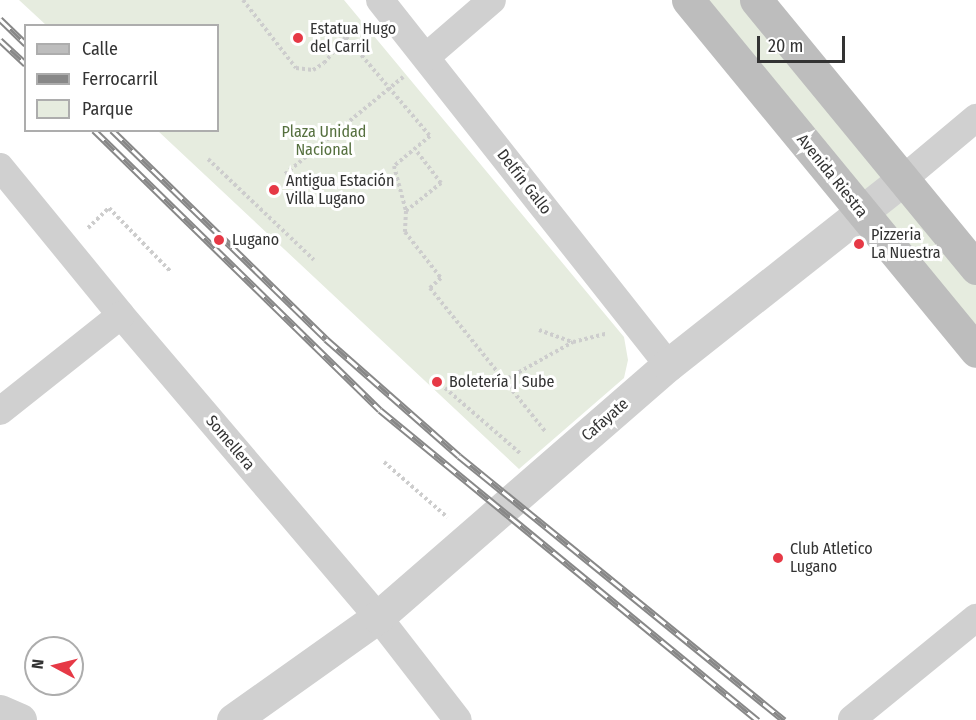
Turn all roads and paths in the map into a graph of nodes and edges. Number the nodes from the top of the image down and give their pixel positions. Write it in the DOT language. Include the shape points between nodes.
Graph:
graph roads {
  1 [pos="243,0"];
  2 [pos="380,0"];
  3 [pos="492,0"];
  4 [pos="688,0"];
  5 [pos="756,0"];
  6 [pos="426,57"];
  7 [pos="389,88"];
  8 [pos="976,118"];
  9 [pos="415,149"];
  10 [pos="208,159"];
  11 [pos="0,167"];
  12 [pos="285,174"];
  13 [pos="902,180"];
  14 [pos="406,211"];
  15 [pos="861,212"];
  16 [pos="65,249"];
  17 [pos="314,260"];
  18 [pos="976,268"];
  19 [pos="170,271"];
  20 [pos="121,315"];
  21 [pos="637,326"];
  22 [pos="539,330"];
  23 [pos="573,342"];
  24 [pos="976,351"];
  25 [pos="668,365"];
  26 [pos="503,381"];
  27 [pos="445,388"];
  28 [pos="0,411"];
  29 [pos="384,462"];
  30 [pos="554,464"];
  31 [pos="470,537"];
  32 [pos="378,617"];
  33 [pos="976,618"];
  34 [pos="0,711"];
  35 [pos="852,719"];
  36 [pos="20,720"];
  37 [pos="233,720"];
  38 [pos="458,720"];
  1 -- 7 [label="path" via="296,68 313,70 346,37"];
  2 -- 6 [label="street, Delfín Gallo"];
  3 -- 6 [label="street"];
  4 -- 15 [label="main road, Avenida Riestra"];
  5 -- 13 [label="main road"];
  6 -- 7 [label="path"];
  6 -- 21 [label="street, Delfín Gallo"];
  7 -- 9 [label="path" via="430,136"];
  7 -- 12 [label="path"];
  8 -- 13 [label="street, Cafayate"];
  9 -- 14 [label="path" via="394,166"];
  9 -- 14 [label="path" via="441,183"];
  10 -- 17 [label="path"];
  11 -- 16 [label="street, Somellera"];
  13 -- 15 [label="street, Cafayate"];
  13 -- 18 [label="main road"];
  14 -- 26 [label="path" via="405,232 441,278 430,288"];
  15 -- 24 [label="main road, Avenida Riestra"];
  15 -- 25 [label="street, Cafayate"];
  16 -- 19 [label="path" via="109,208"];
  16 -- 20 [label="street, Somellera"];
  20 -- 28 [label="street"];
  20 -- 32 [label="street, Somellera"];
  21 -- 23 [label="path"];
  21 -- 25 [label="street, Delfín Gallo"];
  22 -- 23 [label="path"];
  23 -- 26 [label="path"];
  25 -- 30 [label="street, Cafayate"];
  26 -- 30 [label="path"];
  27 -- 30 [label="path"];
  29 -- 31 [label="path"];
  30 -- 31 [label="street, Cafayate"];
  31 -- 32 [label="street, Cafayate"];
  32 -- 37 [label="street, Cafayate"];
  32 -- 38 [label="street, Somellera"];
  33 -- 35 [label="street"];
  34 -- 36 [label="street"];
}
